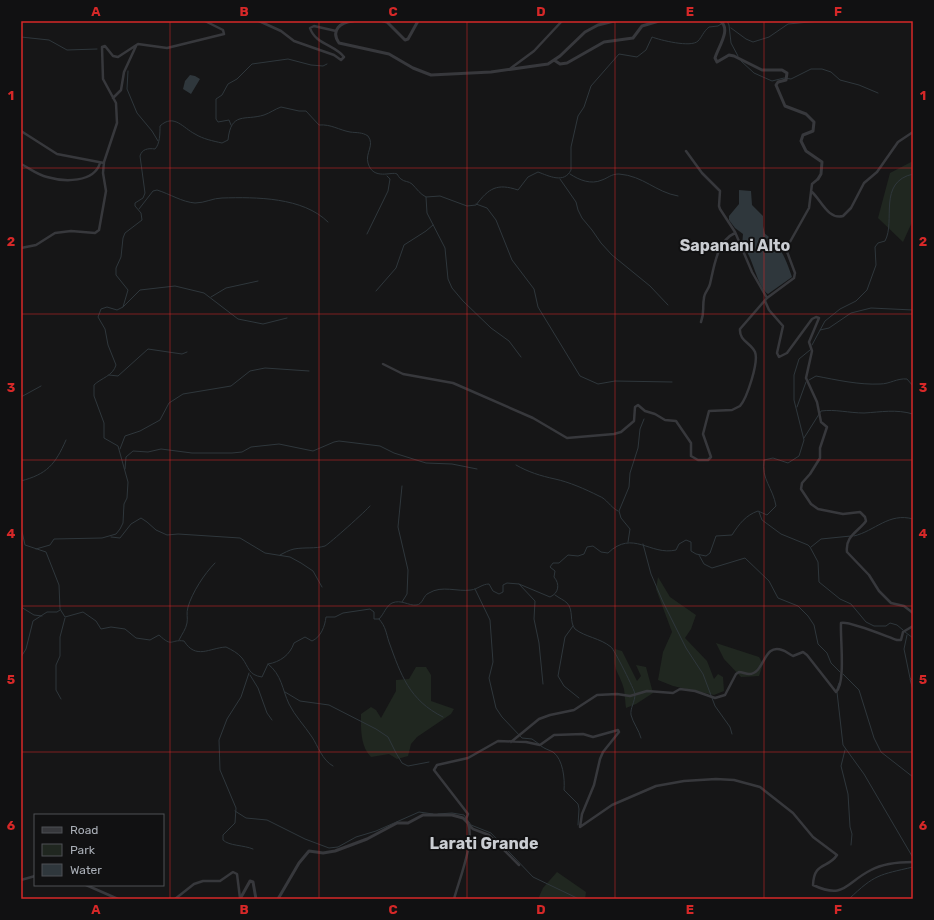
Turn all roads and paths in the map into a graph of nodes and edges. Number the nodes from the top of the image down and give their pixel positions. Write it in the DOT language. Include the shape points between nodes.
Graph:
graph roads {
  1 [pos="205,21"];
  2 [pos="259,21"];
  3 [pos="353,21"];
  4 [pos="383,21"];
  5 [pos="418,21"];
  6 [pos="562,21"];
  7 [pos="614,21"];
  8 [pos="659,21"];
  9 [pos="720,21"];
  10 [pos="336,31"];
  11 [pos="136,45"];
  12 [pos="554,60"];
  13 [pos="508,70"];
  14 [pos="113,98"];
  15 [pos="21,131"];
  16 [pos="913,132"];
  17 [pos="686,151"];
  18 [pos="100,163"];
  19 [pos="104,163"];
  20 [pos="21,164"];
  21 [pos="818,179"];
  22 [pos="812,192"];
  23 [pos="735,232"];
  24 [pos="21,248"];
  25 [pos="766,299"];
  26 [pos="701,322"];
  27 [pos="383,364"];
  28 [pos="913,613"];
  29 [pos="913,626"];
  30 [pos="511,742"];
  31 [pos="467,822"];
  32 [pos="913,862"];
  33 [pos="519,865"];
  34 [pos="34,876"];
  35 [pos="21,880"];
  36 [pos="88,886"];
  37 [pos="118,899"];
  38 [pos="175,899"];
  39 [pos="240,899"];
  40 [pos="256,899"];
  41 [pos="278,899"];
  42 [pos="454,899"];
  1 -- 11 [label="street" via="223,30 224,34 168,48"];
  2 -- 10 [label="street" via="294,41 334,54 341,60 344,57 341,53 322,42 310,28 314,26"];
  3 -- 10 [label="street" via="343,22"];
  4 -- 5 [label="street" via="404,40 408,39"];
  6 -- 13 [label="street" via="534,51"];
  7 -- 12 [label="street" via="585,32"];
  8 -- 12 [label="street" via="642,26 633,38 604,42 567,63 560,64"];
  9 -- 21 [label="street" via="725,30 715,58 717,62 729,55 762,70 782,70 787,73 786,80 776,85 785,106 806,114 814,122 812,130 803,134 801,141 806,151 822,162 823,169"];
  10 -- 13 [label="street" via="336,40 339,43 389,54 424,73 449,75"];
  11 -- 14 [label="street" via="124,72 121,90"];
  11 -- 14 [label="street" via="128,52 115,57 105,46 102,47 103,79"];
  12 -- 13 [label="street" via="540,66"];
  14 -- 19 [label="street" via="116,103 117,123"];
  15 -- 18 [label="street" via="57,154"];
  16 -- 22 [label="street" via="898,142 877,172 864,183 851,208 843,216 834,215 825,209"];
  17 -- 23 [label="street" via="702,173 720,191 719,206"];
  18 -- 19 [label="street"];
  18 -- 20 [label="street" via="94,174 74,179 46,177"];
  19 -- 24 [label="street" via="106,191 97,232 55,233 36,245"];
  21 -- 22 [label="street" via="812,184"];
  22 -- 25 [label="street" via="809,208 786,249 795,273 794,278"];
  23 -- 25 [label="street"];
  23 -- 26 [label="street" via="729,236 716,260 704,297 705,312"];
  25 -- 27 [label="street" via="740,329 743,340 753,349 756,358 747,395 736,409 709,411 703,434 711,457 703,461 691,456 691,443 679,424 645,411 638,405 635,407 634,421 621,432 567,438 533,418 458,385 403,374"];
  25 -- 28 [label="street" via="769,310 783,326 777,353 779,357 786,353 812,319 819,318 809,342 812,351 806,378 817,402 821,422 827,427 820,448 820,458 802,483 801,489 811,504 818,509 843,514 860,512 865,517 866,521 860,530 852,534 848,541 847,552 869,575 878,591 891,603 904,606"];
  29 -- 30 [label="street" via="902,632 901,640 897,640 851,623 841,623 842,676 836,692 803,652 793,656 780,649 773,649 765,656 757,670 750,674 736,674 725,695 715,698 680,689 673,693 647,691 630,696 597,695 574,710 539,719"];
  30 -- 31 [label="street" via="498,741 468,758 435,766 436,773 468,814"];
  30 -- 32 [label="street" via="539,745 554,734 583,734 593,737 618,730 602,752 580,827 612,805 656,786 716,778 760,787 793,813 813,837 837,855 816,871 813,885 836,892 871,869 887,864"];
  31 -- 33 [label="street" via="473,829 489,835"];
  31 -- 41 [label="street" via="447,814 423,815 408,823 397,823 367,839 335,851 309,851"];
  31 -- 42 [label="street" via="470,834 464,868"];
  34 -- 35 [label="street"];
  36 -- 37 [label="street"];
  38 -- 39 [label="street" via="194,884 220,881 233,872 237,874"];
  39 -- 40 [label="street" via="250,881 253,882"];
}
